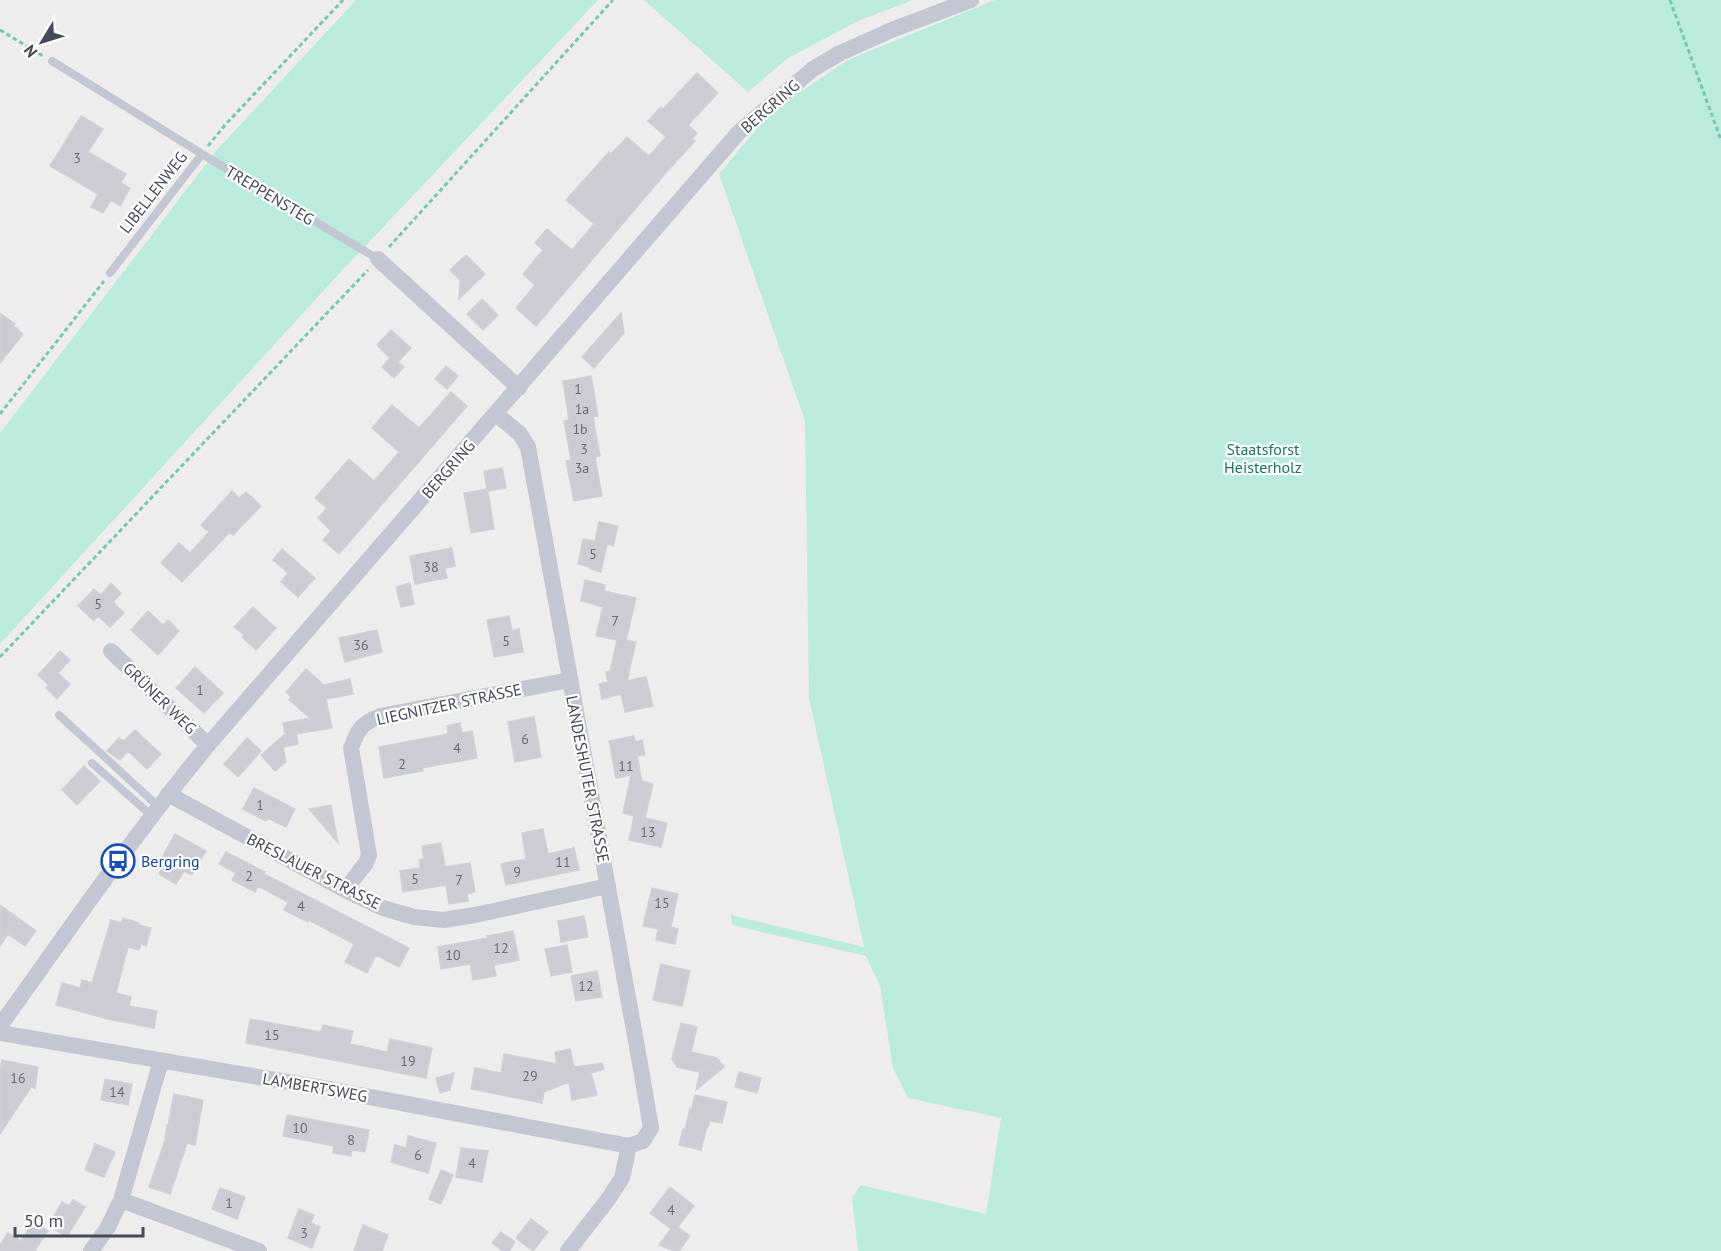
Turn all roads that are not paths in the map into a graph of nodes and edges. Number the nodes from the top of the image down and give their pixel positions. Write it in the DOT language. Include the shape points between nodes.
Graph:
graph roads {
  1 [pos="971,0"];
  2 [pos="52,62"];
  3 [pos="202,154"];
  4 [pos="378,259"];
  5 [pos="110,273"];
  6 [pos="519,388"];
  7 [pos="496,414"];
  8 [pos="111,651"];
  9 [pos="570,680"];
  10 [pos="59,715"];
  11 [pos="208,745"];
  12 [pos="92,763"];
  13 [pos="160,806"];
  14 [pos="608,885"];
  15 [pos="345,890"];
  16 [pos="0,1026"];
  17 [pos="0,1033"];
  18 [pos="161,1061"];
  19 [pos="629,1146"];
  20 [pos="122,1200"];
  21 [pos="91,1251"];
  22 [pos="259,1251"];
  23 [pos="568,1251"];
  1 -- 6 [label="street, BERGRING" via="840,53 774,100 739,132"];
  2 -- 3 [label="lane, TREPPENSTEG"];
  3 -- 4 [label="lane, TREPPENSTEG"];
  3 -- 5 [label="lane, LIBELLENWEG"];
  4 -- 6 [label="street, TREPPENSTEG"];
  6 -- 7 [label="street, BERGRING"];
  7 -- 9 [label="street, LANDESHUTER STRASSE" via="528,447"];
  7 -- 11 [label="street, BERGRING"];
  8 -- 11 [label="street, GRÜNER WEG"];
  9 -- 14 [label="street, LANDESHUTER STRASSE"];
  9 -- 15 [label="street, LIEGNITZER STRASSE" via="380,716 365,723 351,748 369,855"];
  10 -- 13 [label="lane"];
  11 -- 13 [label="street, BERGRING"];
  12 -- 13 [label="lane"];
  13 -- 15 [label="street, BRESLAUER STRASSE"];
  13 -- 16 [label="street, BERGRING"];
  14 -- 15 [label="street, BRESLAUER STRASSE" via="444,920 383,908"];
  14 -- 19 [label="street, LANDESHUTER STRASSE" via="651,1128 643,1141"];
  17 -- 18 [label="street, LAMBERTSWEG"];
  18 -- 19 [label="street, LAMBERTSWEG"];
  18 -- 20 [label="street"];
  19 -- 23 [label="street" via="622,1178"];
  20 -- 21 [label="street"];
  20 -- 22 [label="street"];
}
